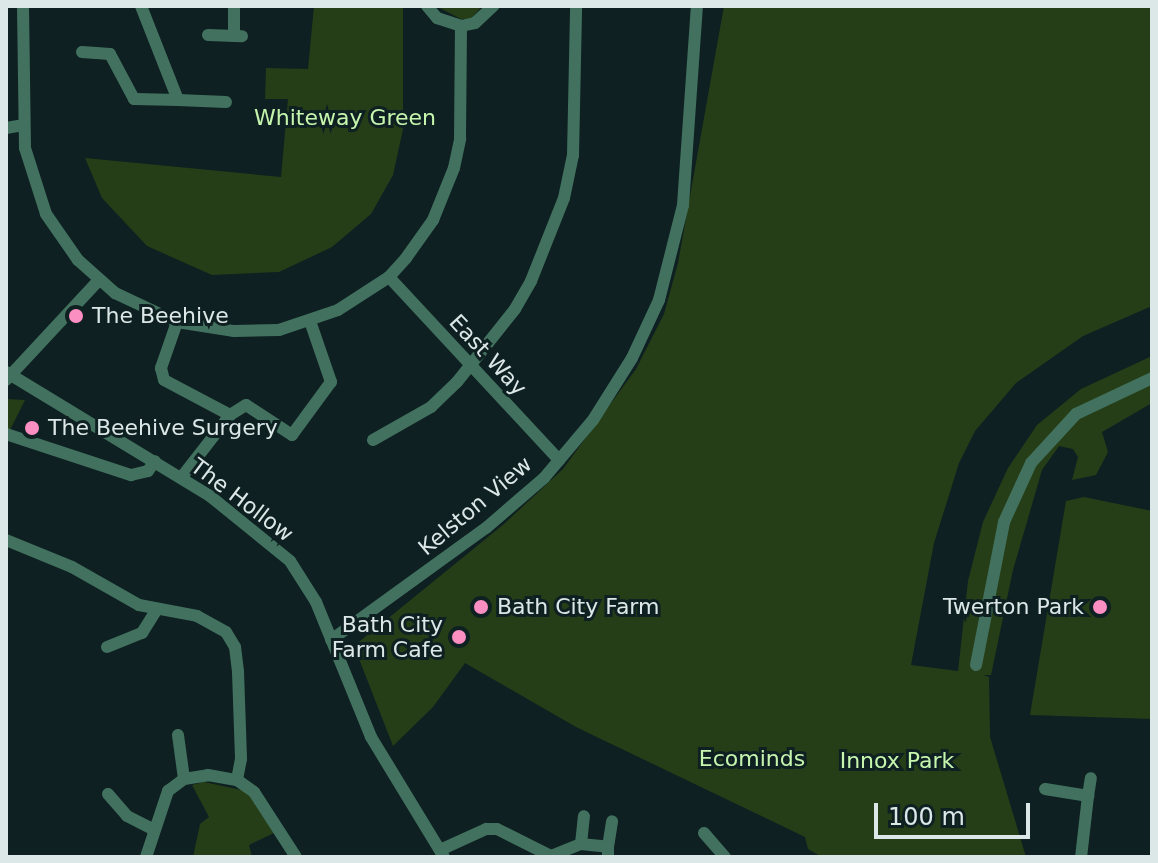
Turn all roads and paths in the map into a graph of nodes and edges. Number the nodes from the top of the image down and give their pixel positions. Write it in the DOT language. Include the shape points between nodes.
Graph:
graph roads {
  1 [pos="23,6"];
  2 [pos="141,6"];
  3 [pos="234,6"];
  4 [pos="427,6"];
  5 [pos="493,6"];
  6 [pos="576,6"];
  7 [pos="697,6"];
  8 [pos="461,26"];
  9 [pos="208,35"];
  10 [pos="82,52"];
  11 [pos="178,100"];
  12 [pos="213,115"];
  13 [pos="23,125"];
  14 [pos="6,128"];
  15 [pos="389,277"];
  16 [pos="98,281"];
  17 [pos="310,321"];
  18 [pos="177,322"];
  19 [pos="472,367"];
  20 [pos="8,376"];
  21 [pos="1152,378"];
  22 [pos="230,415"];
  23 [pos="6,434"];
  24 [pos="373,440"];
  25 [pos="559,460"];
  26 [pos="155,461"];
  27 [pos="181,478"];
  28 [pos="18,528"];
  29 [pos="10,542"];
  30 [pos="156,611"];
  31 [pos="331,640"];
  32 [pos="107,647"];
  33 [pos="982,659"];
  34 [pos="178,735"];
  35 [pos="1091,778"];
  36 [pos="184,779"];
  37 [pos="237,780"];
  38 [pos="1045,789"];
  39 [pos="108,794"];
  40 [pos="1088,796"];
  41 [pos="584,816"];
  42 [pos="612,821"];
  43 [pos="153,829"];
  44 [pos="704,833"];
  45 [pos="581,844"];
  46 [pos="608,852"];
  47 [pos="442,854"];
  48 [pos="718,855"];
  49 [pos="146,857"];
  50 [pos="296,857"];
  51 [pos="1081,857"];
  1 -- 13 [label="street"];
  2 -- 11 [label="street"];
  3 -- 9 [label="street" via="238,36"];
  4 -- 8 [label="street" via="437,18"];
  5 -- 8 [label="street" via="475,23"];
  6 -- 19 [label="street" via="577,113 564,198 531,281"];
  7 -- 25 [label="street, Kelston View" via="688,182 659,300 632,358 593,420"];
  8 -- 15 [label="street" via="460,139 454,168 433,220"];
  10 -- 11 [label="street" via="110,54 134,99"];
  11 -- 12 [label="street" via="220,102"];
  13 -- 14 [label="street"];
  13 -- 16 [label="street" via="31,172 46,214"];
  15 -- 17 [label="street" via="338,310"];
  15 -- 19 [label="street, East Way"];
  16 -- 18 [label="street"];
  16 -- 20 [label="street"];
  17 -- 18 [label="street" via="264,332"];
  17 -- 22 [label="street" via="331,382 297,432 285,435 246,405"];
  18 -- 22 [label="street" via="161,375"];
  19 -- 24 [label="street" via="431,407"];
  19 -- 25 [label="street, East Way"];
  20 -- 26 [label="street, The Hollow"];
  21 -- 33 [label="street" via="1076,414 1031,463 1004,522"];
  22 -- 27 [label="street"];
  23 -- 26 [label="street" via="131,475 148,471"];
  25 -- 31 [label="street, Kelston View" via="486,528"];
  26 -- 27 [label="street, The Hollow"];
  27 -- 31 [label="street, The Hollow" via="235,513 290,561 316,602"];
  28 -- 29 [label="street"];
  29 -- 30 [label="street"];
  30 -- 32 [label="street" via="142,633"];
  30 -- 37 [label="street" via="213,622 235,647 241,759"];
  31 -- 47 [label="street, The Hollow" via="371,737"];
  34 -- 36 [label="street"];
  35 -- 40 [label="street"];
  36 -- 37 [label="street" via="208,775"];
  36 -- 43 [label="street" via="168,791"];
  37 -- 50 [label="street" via="268,807"];
  38 -- 40 [label="street"];
  39 -- 43 [label="street" via="127,816"];
  40 -- 51 [label="street"];
  41 -- 45 [label="street"];
  42 -- 46 [label="street"];
  43 -- 49 [label="street"];
  44 -- 48 [label="street"];
  45 -- 46 [label="street"];
  45 -- 47 [label="street" via="551,856 511,834 486,829"];
}
